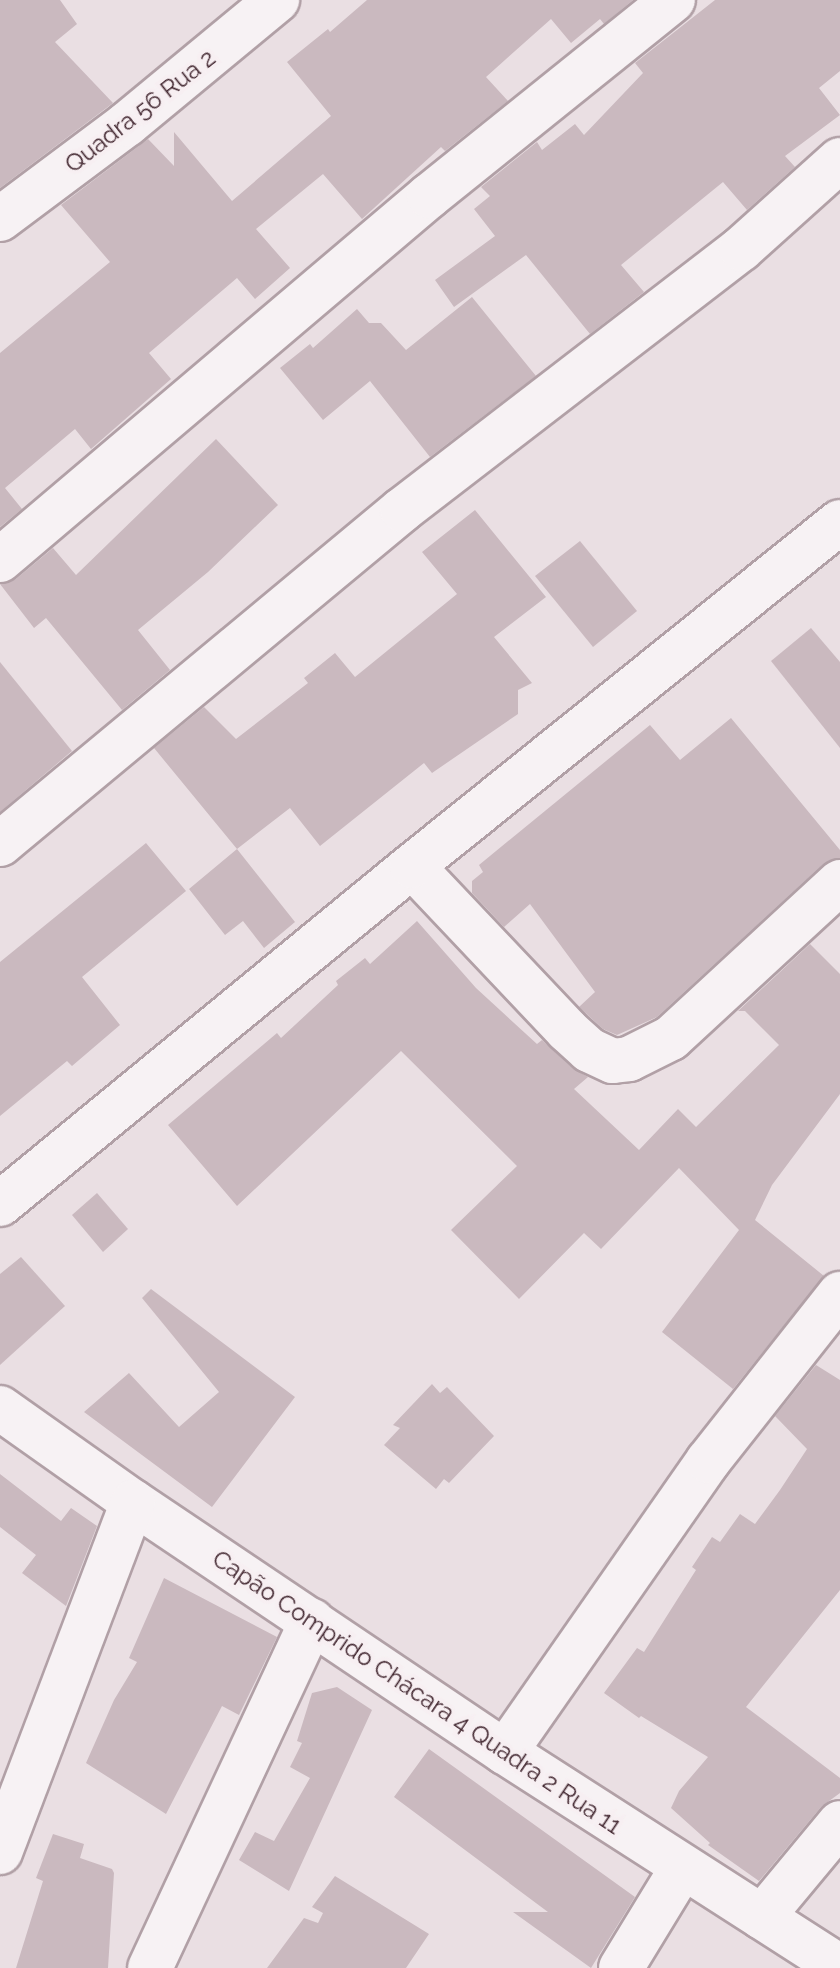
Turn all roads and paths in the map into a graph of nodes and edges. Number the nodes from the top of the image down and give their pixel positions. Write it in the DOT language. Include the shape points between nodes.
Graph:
graph roads {
  1 [pos="277,0"];
  2 [pos="673,0"];
  3 [pos="840,160"];
  4 [pos="0,219"];
  5 [pos="840,522"];
  6 [pos="0,560"];
  7 [pos="0,844"];
  8 [pos="412,866"];
  9 [pos="840,882"];
  10 [pos="0,1204"];
  11 [pos="840,1294"];
  12 [pos="0,1408"];
  13 [pos="133,1502"];
  14 [pos="312,1621"];
  15 [pos="505,1752"];
  16 [pos="840,1823"];
  17 [pos="0,1852"];
  18 [pos="682,1868"];
  19 [pos="762,1917"];
  20 [pos="840,1967"];
  21 [pos="150,1968"];
  22 [pos="621,1968"];
  1 -- 4 [label="street, Quadra 56 Rua 2" via="127,124"];
  2 -- 6 [label="street" via="429,196"];
  3 -- 7 [label="street" via="741,249 402,510"];
  5 -- 8 [label="street"];
  8 -- 9 [label="street" via="567,1030 589,1050 613,1061 640,1055 671,1038"];
  8 -- 10 [label="street"];
  11 -- 15 [label="street" via="708,1461"];
  12 -- 13 [label="street, Capão Comprido Chácara 4 Quadra 2 Rua 11"];
  13 -- 14 [label="street, Capão Comprido Chácara 4 Quadra 2 Rua 11"];
  13 -- 17 [label="street"];
  14 -- 15 [label="street, Capão Comprido Chácara 4 Quadra 2 Rua 11"];
  14 -- 21 [label="street"];
  15 -- 18 [label="street, Capão Comprido Chácara 4 Quadra 2 Rua 11"];
  16 -- 19 [label="street"];
  18 -- 19 [label="street, Capão Comprido Chácara 4 Quadra 2 Rua 11"];
  18 -- 22 [label="street"];
  19 -- 20 [label="street, Capão Comprido Chácara 4 Quadra 2 Rua 11"];
}
